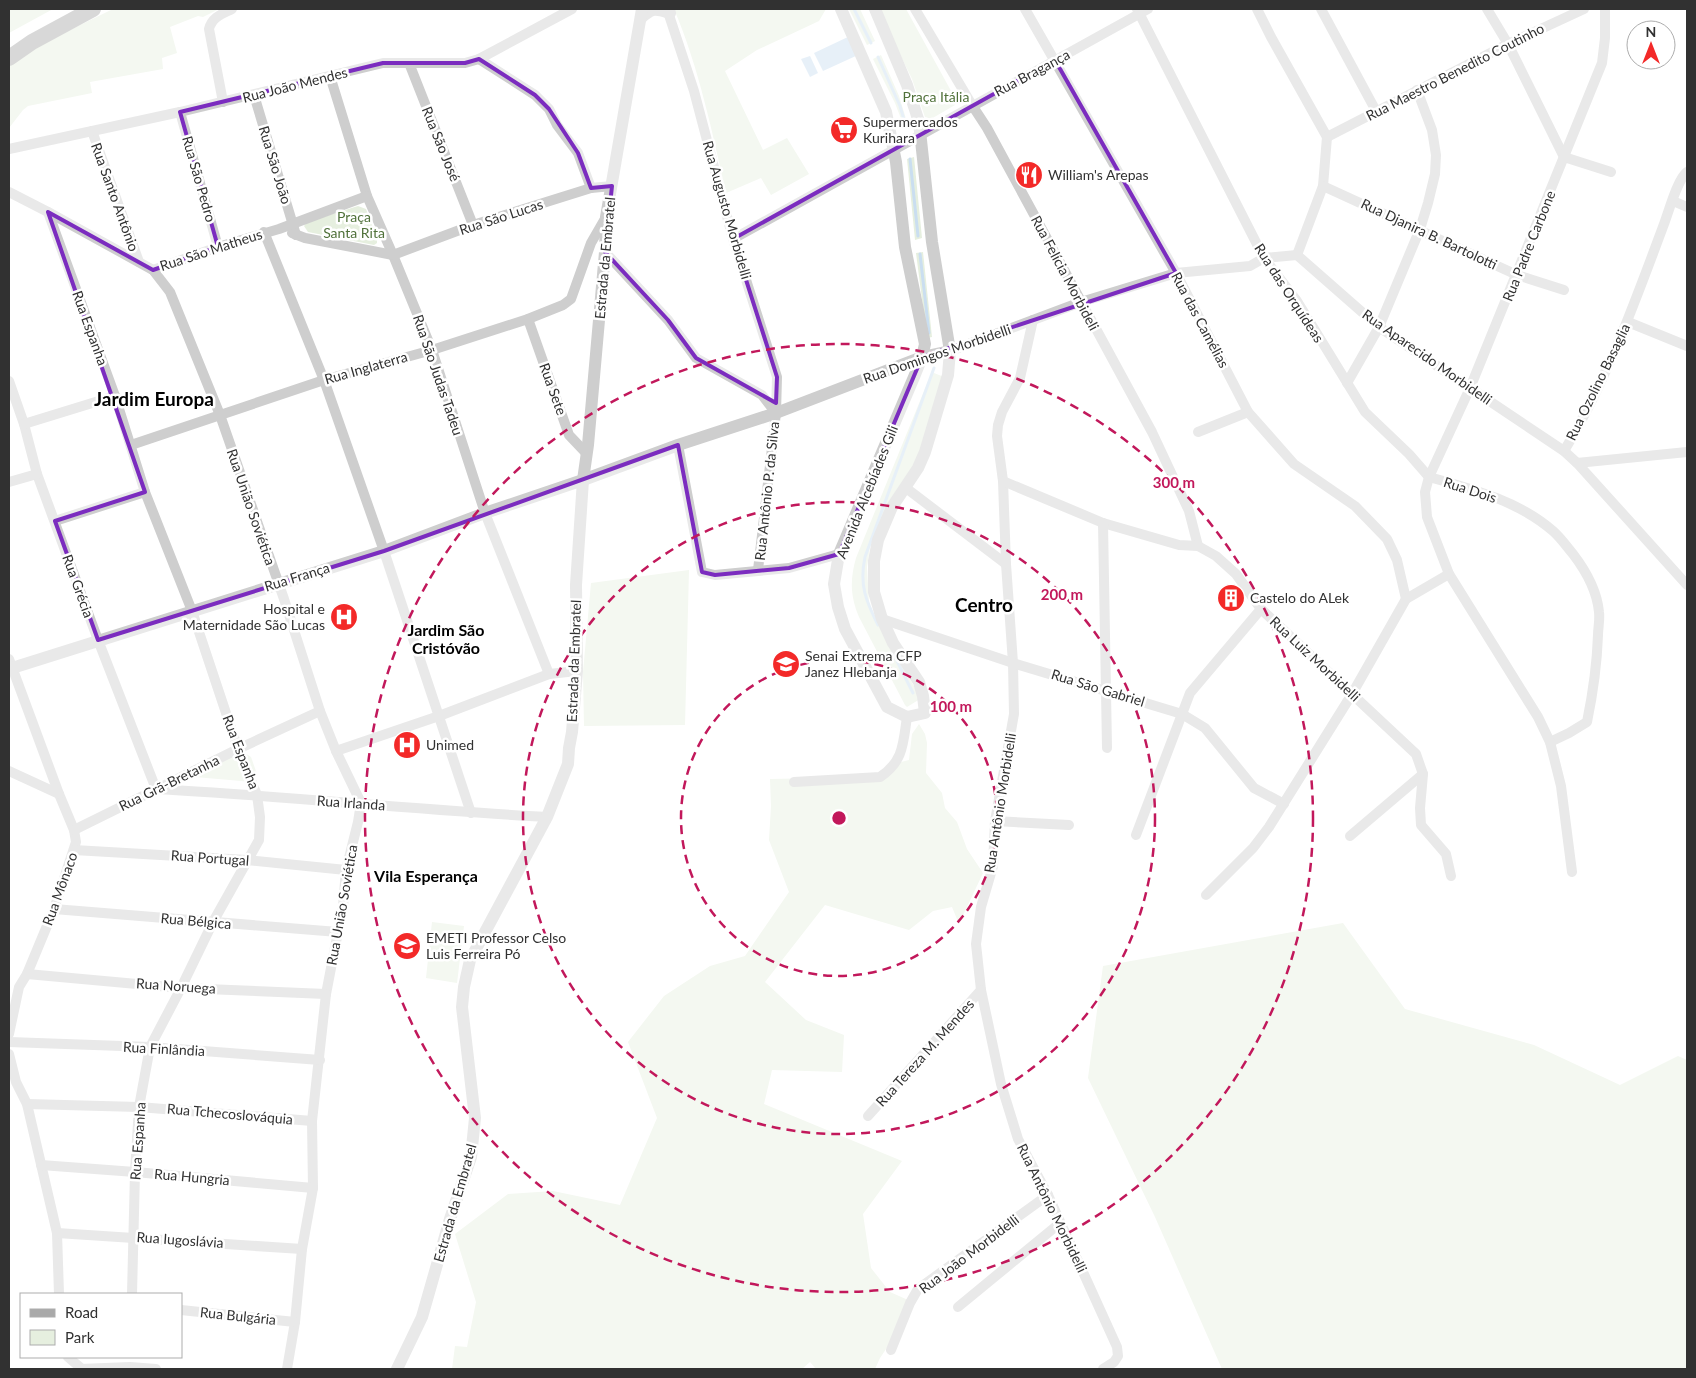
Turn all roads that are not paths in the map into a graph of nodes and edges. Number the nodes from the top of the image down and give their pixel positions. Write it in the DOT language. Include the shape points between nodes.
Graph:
graph roads {
  1 [pos="72,9"];
  2 [pos="93,9"];
  3 [pos="232,9"];
  4 [pos="572,9"];
  5 [pos="841,9"];
  6 [pos="875,9"];
  7 [pos="915,9"];
  8 [pos="1025,9"];
  9 [pos="1257,9"];
  10 [pos="1322,9"];
  11 [pos="1487,9"];
  12 [pos="1584,9"];
  13 [pos="1604,9"];
  14 [pos="1142,10"];
  15 [pos="668,11"];
  16 [pos="641,14"];
  17 [pos="1508,44"];
  18 [pos="9,46"];
  19 [pos="9,58"];
  20 [pos="479,59"];
  21 [pos="1055,60"];
  22 [pos="409,63"];
  23 [pos="330,76"];
  24 [pos="1417,90"];
  25 [pos="254,95"];
  26 [pos="223,102"];
  27 [pos="972,106"];
  28 [pos="1376,111"];
  29 [pos="180,112"];
  30 [pos="92,131"];
  31 [pos="921,134"];
  32 [pos="1327,137"];
  33 [pos="894,149"];
  34 [pos="9,150"];
  35 [pos="1564,157"];
  36 [pos="1610,172"];
  37 [pos="1687,172"];
  38 [pos="612,186"];
  39 [pos="1324,186"];
  40 [pos="591,188"];
  41 [pos="9,192"];
  42 [pos="366,196"];
  43 [pos="1673,201"];
  44 [pos="1687,207"];
  45 [pos="48,212"];
  46 [pos="606,217"];
  47 [pos="293,223"];
  48 [pos="473,225"];
  49 [pos="278,229"];
  50 [pos="1420,229"];
  51 [pos="264,232"];
  52 [pos="296,235"];
  53 [pos="733,239"];
  54 [pos="218,247"];
  55 [pos="604,252"];
  56 [pos="393,255"];
  57 [pos="1297,255"];
  58 [pos="1264,258"];
  59 [pos="139,262"];
  60 [pos="153,270"];
  61 [pos="1176,273"];
  62 [pos="1517,275"];
  63 [pos="1564,290"];
  64 [pos="1081,302"];
  65 [pos="528,319"];
  66 [pos="1034,320"];
  67 [pos="1628,322"];
  68 [pos="1379,327"];
  69 [pos="1687,346"];
  70 [pos="432,350"];
  71 [pos="950,351"];
  72 [pos="922,357"];
  73 [pos="324,380"];
  74 [pos="9,381"];
  75 [pos="1347,383"];
  76 [pos="1470,388"];
  77 [pos="115,396"];
  78 [pos="1248,412"];
  79 [pos="776,413"];
  80 [pos="220,415"];
  81 [pos="24,424"];
  82 [pos="1198,432"];
  83 [pos="131,444"];
  84 [pos="678,445"];
  85 [pos="1564,451"];
  86 [pos="1687,452"];
  87 [pos="587,454"];
  88 [pos="1577,463"];
  89 [pos="37,474"];
  90 [pos="1429,477"];
  91 [pos="583,480"];
  92 [pos="1004,481"];
  93 [pos="9,482"];
  94 [pos="906,488"];
  95 [pos="145,492"];
  96 [pos="485,513"];
  97 [pos="54,521"];
  98 [pos="1104,523"];
  99 [pos="1198,546"];
  100 [pos="384,550"];
  101 [pos="839,554"];
  102 [pos="1006,564"];
  103 [pos="758,570"];
  104 [pos="1449,574"];
  105 [pos="278,583"];
  106 [pos="1687,584"];
  107 [pos="1406,599"];
  108 [pos="1261,610"];
  109 [pos="192,611"];
  110 [pos="882,619"];
  111 [pos="98,640"];
  112 [pos="1013,663"];
  113 [pos="10,666"];
  114 [pos="577,670"];
  115 [pos="549,674"];
  116 [pos="1107,690"];
  117 [pos="1352,694"];
  118 [pos="320,712"];
  119 [pos="1182,714"];
  120 [pos="439,716"];
  121 [pos="907,717"];
  122 [pos="1550,742"];
  123 [pos="238,748"];
  124 [pos="1107,748"];
  125 [pos="336,752"];
  126 [pos="9,771"];
  127 [pos="1423,774"];
  128 [pos="794,782"];
  129 [pos="156,789"];
  130 [pos="59,794"];
  131 [pos="257,794"];
  132 [pos="361,803"];
  133 [pos="1284,804"];
  134 [pos="471,812"];
  135 [pos="547,817"];
  136 [pos="995,821"];
  137 [pos="1069,825"];
  138 [pos="74,830"];
  139 [pos="1136,835"];
  140 [pos="1350,836"];
  141 [pos="74,850"];
  142 [pos="247,860"];
  143 [pos="346,870"];
  144 [pos="1572,872"];
  145 [pos="1451,876"];
  146 [pos="1206,895"];
  147 [pos="54,910"];
  148 [pos="213,922"];
  149 [pos="338,932"];
  150 [pos="27,974"];
  151 [pos="19,987"];
  152 [pos="181,988"];
  153 [pos="981,990"];
  154 [pos="326,994"];
  155 [pos="9,998"];
  156 [pos="9,1034"];
  157 [pos="9,1042"];
  158 [pos="150,1047"];
  159 [pos="9,1054"];
  160 [pos="320,1060"];
  161 [pos="12,1079"];
  162 [pos="27,1104"];
  163 [pos="139,1107"];
  164 [pos="868,1116"];
  165 [pos="312,1121"];
  166 [pos="41,1165"];
  167 [pos="135,1172"];
  168 [pos="313,1188"];
  169 [pos="1048,1195"];
  170 [pos="1060,1223"];
  171 [pos="57,1232"];
  172 [pos="134,1237"];
  173 [pos="302,1249"];
  174 [pos="59,1293"];
  175 [pos="132,1293"];
  176 [pos="958,1307"];
  177 [pos="182,1310"];
  178 [pos="295,1322"];
  179 [pos="892,1350"];
  180 [pos="69,1358"];
  181 [pos="130,1362"];
  182 [pos="81,1369"];
  183 [pos="156,1369"];
  184 [pos="287,1369"];
  185 [pos="398,1369"];
  186 [pos="1103,1369"];
  1 -- 18 [label="main road"];
  2 -- 19 [label="main road"];
  3 -- 26 [label="street" via="215,18 209,28"];
  4 -- 20 [label="street, Rua João Mendes"];
  5 -- 33 [label="street, Avenida Alcebíades Gili" via="881,98"];
  6 -- 31 [label="street, Avenida Alcebíades Gili" via="913,101"];
  7 -- 27 [label="street, Rua Felícia Morbideli"];
  8 -- 21 [label="street, Rua das Camélias"];
  9 -- 32 [label="street"];
  10 -- 28 [label="street"];
  11 -- 17 [label="street"];
  12 -- 17 [label="street, Rua Maestro Benedito Coutinho"];
  13 -- 35 [label="street, Rua Padre Carbone" via="1602,63"];
  14 -- 21 [label="street, Rua Bragança"];
  14 -- 58 [label="street, Rua das Orquídeas"];
  15 -- 16 [label="street" via="653,9"];
  15 -- 53 [label="street, Rua Augusto Morbidelli" via="694,91"];
  16 -- 38 [label="street, Estrada da Embratel"];
  17 -- 24 [label="street, Rua Maestro Benedito Coutinho"];
  17 -- 35 [label="street"];
  20 -- 22 [label="street, Rua João Mendes" via="465,63"];
  20 -- 40 [label="street" via="535,95 549,109 556,126 578,153"];
  21 -- 27 [label="street, Rua Bragança"];
  21 -- 61 [label="street, Rua das Camélias"];
  22 -- 23 [label="street, Rua João Mendes" via="383,63"];
  22 -- 48 [label="street, Rua São José"];
  23 -- 25 [label="street, Rua João Mendes"];
  23 -- 42 [label="street, Rua São Judas Tadeu"];
  24 -- 28 [label="street, Rua Maestro Benedito Coutinho"];
  24 -- 50 [label="street" via="1432,130 1436,155 1435,174"];
  25 -- 26 [label="street, Rua João Mendes"];
  25 -- 47 [label="street, Rua São João"];
  26 -- 29 [label="street, Rua João Mendes"];
  27 -- 31 [label="street, Rua Bragança"];
  27 -- 64 [label="street, Rua Felícia Morbideli"];
  28 -- 32 [label="street, Rua Maestro Benedito Coutinho"];
  29 -- 30 [label="street, Rua João Mendes"];
  29 -- 54 [label="street, Rua São Pedro"];
  30 -- 34 [label="street, Rua João Mendes"];
  30 -- 59 [label="street, Rua Santo Antônio"];
  31 -- 33 [label="street, Rua Bragança"];
  31 -- 71 [label="street, Avenida Alcebíades Gili" via="932,242"];
  32 -- 39 [label="street"];
  33 -- 53 [label="street, Rua Bragança"];
  33 -- 72 [label="street, Avenida Alcebíades Gili" via="905,247 924,344"];
  35 -- 36 [label="street"];
  35 -- 62 [label="street, Rua Padre Carbone"];
  37 -- 43 [label="street, Rua Ozolino Basaglia"];
  38 -- 40 [label="street, Rua São Lucas"];
  38 -- 46 [label="street, Estrada da Embratel"];
  39 -- 50 [label="street, Rua Djanira B. Bartolotti"];
  39 -- 57 [label="street"];
  40 -- 48 [label="street, Rua São Lucas"];
  41 -- 45 [label="street, Rua São Matheus"];
  42 -- 47 [label="street, Rua São Matheus"];
  42 -- 56 [label="street, Rua São Judas Tadeu"];
  43 -- 44 [label="street"];
  43 -- 67 [label="street, Rua Ozolino Basaglia"];
  45 -- 59 [label="street, Rua São Matheus"];
  45 -- 77 [label="street, Rua Espanha"];
  46 -- 55 [label="street, Estrada da Embratel"];
  46 -- 65 [label="street, Rua Inglaterra" via="591,243 571,299"];
  47 -- 49 [label="street, Rua São Matheus"];
  47 -- 52 [label="street, Rua São João"];
  48 -- 56 [label="street, Rua São Lucas"];
  49 -- 51 [label="street, Rua São Matheus"];
  49 -- 52 [label="street"];
  50 -- 62 [label="street, Rua Djanira B. Bartolotti"];
  50 -- 68 [label="street"];
  51 -- 54 [label="street, Rua São Matheus"];
  51 -- 73 [label="street"];
  52 -- 56 [label="street"];
  53 -- 79 [label="street, Rua Augusto Morbidelli" via="777,377"];
  54 -- 60 [label="street, Rua São Matheus"];
  55 -- 79 [label="street" via="668,320 696,358 762,395"];
  55 -- 87 [label="street, Estrada da Embratel"];
  56 -- 70 [label="street, Rua São Judas Tadeu"];
  57 -- 58 [label="street, Rua Domingos Morbidelli"];
  57 -- 68 [label="street, Rua Aparecido Morbidelli"];
  58 -- 61 [label="street, Rua Domingos Morbidelli" via="1250,266"];
  58 -- 75 [label="street, Rua das Orquídeas" via="1297,301"];
  59 -- 60 [label="street, Rua São Matheus"];
  60 -- 80 [label="street, Rua União Soviética" via="170,292"];
  61 -- 64 [label="street, Rua Domingos Morbidelli"];
  61 -- 78 [label="street, Rua das Camélias"];
  62 -- 63 [label="street, Rua Djanira B. Bartolotti"];
  62 -- 76 [label="street, Rua Padre Carbone"];
  64 -- 66 [label="street, Rua Domingos Morbidelli"];
  64 -- 99 [label="street, Rua Felícia Morbideli" via="1152,432 1189,511"];
  65 -- 70 [label="street, Rua Inglaterra"];
  65 -- 87 [label="street, Rua Sete" via="569,435"];
  66 -- 71 [label="street, Rua Domingos Morbidelli"];
  66 -- 92 [label="street, Rua Antônio Morbidelli" via="1020,378 998,425 996,436"];
  67 -- 69 [label="street"];
  67 -- 85 [label="street, Rua Ozolino Basaglia" via="1583,419"];
  68 -- 75 [label="street"];
  68 -- 76 [label="street, Rua Aparecido Morbidelli"];
  70 -- 73 [label="street, Rua Inglaterra"];
  70 -- 96 [label="street, Rua São Judas Tadeu"];
  71 -- 72 [label="street, Rua Domingos Morbidelli"];
  71 -- 94 [label="street, Avenida Alcebíades Gili" via="948,375 925,452"];
  72 -- 79 [label="street, Rua Domingos Morbidelli"];
  72 -- 101 [label="street, Avenida Alcebíades Gili"];
  73 -- 80 [label="street, Rua Inglaterra"];
  73 -- 100 [label="street"];
  74 -- 81 [label="street, Rua Grécia"];
  75 -- 90 [label="street, Rua das Orquídeas" via="1365,412"];
  76 -- 85 [label="street, Rua Aparecido Morbidelli"];
  76 -- 90 [label="street, Rua Padre Carbone"];
  77 -- 81 [label="street"];
  77 -- 83 [label="street, Rua Espanha"];
  78 -- 82 [label="street"];
  78 -- 107 [label="street, Rua das Camélias" via="1294,464 1355,506 1387,539 1397,560"];
  79 -- 84 [label="street, Rua Domingos Morbidelli"];
  79 -- 103 [label="street, Rua Antônio P. da Silva"];
  80 -- 83 [label="street, Rua Inglaterra"];
  80 -- 105 [label="street, Rua União Soviética"];
  81 -- 89 [label="street, Rua Grécia"];
  83 -- 95 [label="street, Rua Espanha"];
  84 -- 91 [label="street, Rua Domingos Morbidelli"];
  84 -- 103 [label="street" via="702,572 715,575"];
  85 -- 88 [label="street, Rua Ozolino Basaglia"];
  86 -- 88 [label="street"];
  87 -- 91 [label="street, Estrada da Embratel"];
  88 -- 106 [label="street, Rua Ozolino Basaglia"];
  89 -- 93 [label="street"];
  89 -- 97 [label="street, Rua Grécia"];
  90 -- 104 [label="street, Rua Dois" via="1425,492 1427,517"];
  90 -- 122 [label="street, Rua Dois" via="1503,501 1535,518 1554,532 1582,566 1593,587 1599,612 1598,644 1587,722"];
  91 -- 96 [label="street, Rua França"];
  91 -- 114 [label="street, Estrada da Embratel" via="576,586"];
  92 -- 98 [label="street, Rua Luiz Morbidelli"];
  92 -- 102 [label="street, Rua Antônio Morbidelli"];
  94 -- 102 [label="street"];
  94 -- 110 [label="street, Avenida Alcebíades Gili" via="892,507 878,540 874,561 874,592"];
  95 -- 97 [label="street"];
  95 -- 109 [label="street, Rua Espanha"];
  96 -- 100 [label="street, Rua França"];
  96 -- 115 [label="street, Rua São Judas Tadeu"];
  97 -- 111 [label="street, Rua Grécia"];
  98 -- 99 [label="street, Rua Luiz Morbidelli" via="1178,545"];
  98 -- 116 [label="street"];
  99 -- 108 [label="street, Rua Luiz Morbidelli" via="1216,556 1236,574"];
  100 -- 105 [label="street, Rua França"];
  100 -- 120 [label="street"];
  101 -- 103 [label="street" via="788,568"];
  101 -- 121 [label="street, Avenida Alcebíades Gili" via="834,584 845,629 887,707"];
  102 -- 112 [label="street, Rua Antônio Morbidelli"];
  104 -- 107 [label="street"];
  104 -- 122 [label="street, Rua Dois" via="1538,717"];
  105 -- 109 [label="street, Rua França"];
  105 -- 118 [label="street, Rua União Soviética"];
  107 -- 117 [label="street"];
  108 -- 117 [label="street, Rua Luiz Morbidelli"];
  108 -- 119 [label="street" via="1190,692"];
  109 -- 111 [label="street, Rua França"];
  109 -- 123 [label="street, Rua Espanha"];
  110 -- 112 [label="street, Rua São Gabriel"];
  110 -- 121 [label="street, Avenida Alcebíades Gili" via="923,696 925,713"];
  111 -- 113 [label="street, Rua França"];
  111 -- 129 [label="street, Rua Grécia"];
  112 -- 116 [label="street, Rua São Gabriel"];
  112 -- 136 [label="street, Rua Antônio Morbidelli" via="1014,714"];
  113 -- 130 [label="street, Rua Mônaco"];
  114 -- 115 [label="street"];
  114 -- 135 [label="street, Estrada da Embratel" via="568,764"];
  115 -- 120 [label="street"];
  116 -- 119 [label="street, Rua São Gabriel"];
  116 -- 124 [label="street"];
  117 -- 127 [label="street, Rua Luiz Morbidelli" via="1416,754"];
  117 -- 133 [label="street"];
  118 -- 123 [label="street, Rua Grã-Bretanha"];
  118 -- 125 [label="street, Rua União Soviética"];
  119 -- 133 [label="street, Rua São Gabriel" via="1205,728 1254,788"];
  119 -- 139 [label="street"];
  120 -- 125 [label="street"];
  120 -- 134 [label="street"];
  121 -- 128 [label="street" via="901,753 880,777"];
  122 -- 144 [label="street, Rua Dois" via="1562,786"];
  123 -- 129 [label="street, Rua Grã-Bretanha"];
  123 -- 131 [label="street, Rua Espanha"];
  125 -- 132 [label="street, Rua União Soviética"];
  126 -- 130 [label="street"];
  127 -- 140 [label="street"];
  127 -- 145 [label="street" via="1421,826 1446,854"];
  129 -- 131 [label="street, Rua Irlanda"];
  129 -- 138 [label="street, Rua Grã-Bretanha"];
  130 -- 138 [label="street, Rua Mônaco"];
  131 -- 132 [label="street, Rua Irlanda"];
  131 -- 142 [label="street, Rua Espanha" via="259,840"];
  132 -- 134 [label="street, Rua Irlanda"];
  132 -- 143 [label="street, Rua União Soviética"];
  133 -- 146 [label="street" via="1253,848"];
  134 -- 135 [label="street, Rua Irlanda"];
  135 -- 185 [label="street, Estrada da Embratel" via="470,960 462,1007 475,1118 471,1157 422,1317"];
  136 -- 137 [label="street"];
  136 -- 153 [label="street, Rua Antônio Morbidelli" via="993,866 981,907 976,944"];
  138 -- 141 [label="street, Rua Mônaco"];
  141 -- 142 [label="street, Rua Portugal"];
  141 -- 147 [label="street, Rua Mônaco"];
  142 -- 143 [label="street, Rua Portugal"];
  142 -- 148 [label="street, Rua Espanha"];
  143 -- 149 [label="street, Rua União Soviética"];
  147 -- 148 [label="street, Rua Bélgica"];
  147 -- 150 [label="street, Rua Mônaco"];
  148 -- 149 [label="street, Rua Bélgica"];
  148 -- 152 [label="street, Rua Espanha"];
  149 -- 154 [label="street, Rua União Soviética"];
  150 -- 151 [label="street, Rua Mônaco"];
  150 -- 152 [label="street, Rua Noruega"];
  151 -- 155 [label="street"];
  151 -- 156 [label="street, Rua Mônaco"];
  152 -- 154 [label="street, Rua Noruega"];
  152 -- 158 [label="street, Rua Espanha"];
  153 -- 164 [label="street, Rua Tereza M. Mendes"];
  153 -- 169 [label="street, Rua Antônio Morbidelli" via="1001,1084 1018,1139"];
  154 -- 160 [label="street, Rua União Soviética"];
  157 -- 158 [label="street, Rua Finlândia"];
  158 -- 160 [label="street, Rua Finlândia"];
  158 -- 163 [label="street, Rua Espanha"];
  159 -- 161 [label="street"];
  160 -- 165 [label="street, Rua União Soviética"];
  161 -- 162 [label="street"];
  162 -- 163 [label="street, Rua Tchecoslováquia"];
  162 -- 166 [label="street"];
  163 -- 165 [label="street, Rua Tchecoslováquia"];
  163 -- 167 [label="street, Rua Espanha"];
  165 -- 168 [label="street, Rua União Soviética"];
  166 -- 167 [label="street, Rua Hungria"];
  166 -- 171 [label="street"];
  167 -- 168 [label="street, Rua Hungria"];
  167 -- 172 [label="street, Rua Espanha"];
  168 -- 173 [label="street, Rua União Soviética"];
  169 -- 170 [label="street, Rua Antônio Morbidelli"];
  169 -- 179 [label="street, Rua João Morbidelli" via="918,1289"];
  170 -- 176 [label="street"];
  170 -- 186 [label="street, Rua Antônio Morbidelli" via="1117,1347 1118,1356"];
  171 -- 172 [label="street, Rua Iugoslávia"];
  171 -- 174 [label="street"];
  172 -- 173 [label="street, Rua Iugoslávia"];
  172 -- 175 [label="street, Rua Espanha"];
  173 -- 178 [label="street, Rua União Soviética"];
  177 -- 178 [label="street, Rua Bulgária"];
  178 -- 184 [label="street, Rua União Soviética"];
  180 -- 182 [label="street"];
  181 -- 182 [label="street"];
  181 -- 183 [label="street"];
}
